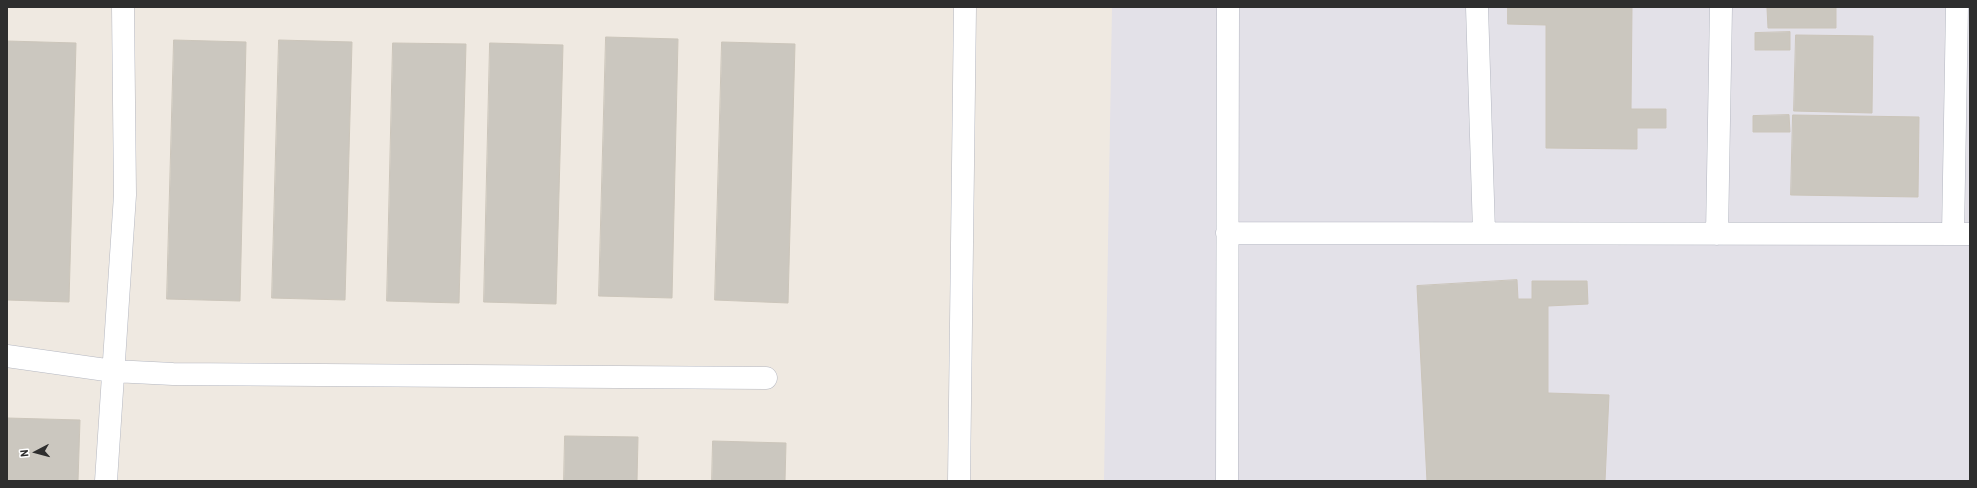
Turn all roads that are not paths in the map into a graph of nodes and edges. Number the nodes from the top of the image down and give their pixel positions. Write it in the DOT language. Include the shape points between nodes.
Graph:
graph roads {
  1 [pos="122,7"];
  2 [pos="965,7"];
  3 [pos="1228,7"];
  4 [pos="1476,7"];
  5 [pos="1721,7"];
  6 [pos="1957,7"];
  7 [pos="1484,232"];
  8 [pos="1227,233"];
  9 [pos="1717,234"];
  10 [pos="1962,234"];
  11 [pos="7,356"];
  12 [pos="113,371"];
  13 [pos="766,378"];
  14 [pos="106,481"];
  15 [pos="959,481"];
  16 [pos="1227,481"];
  1 -- 12 [label="street" via="125,196"];
  2 -- 15 [label="street"];
  3 -- 8 [label="street"];
  4 -- 7 [label="street"];
  5 -- 9 [label="street"];
  6 -- 10 [label="street"];
  7 -- 8 [label="street"];
  7 -- 9 [label="street"];
  8 -- 16 [label="street"];
  9 -- 10 [label="street"];
  11 -- 12 [label="street"];
  12 -- 13 [label="street" via="197,374"];
  12 -- 14 [label="street"];
}
